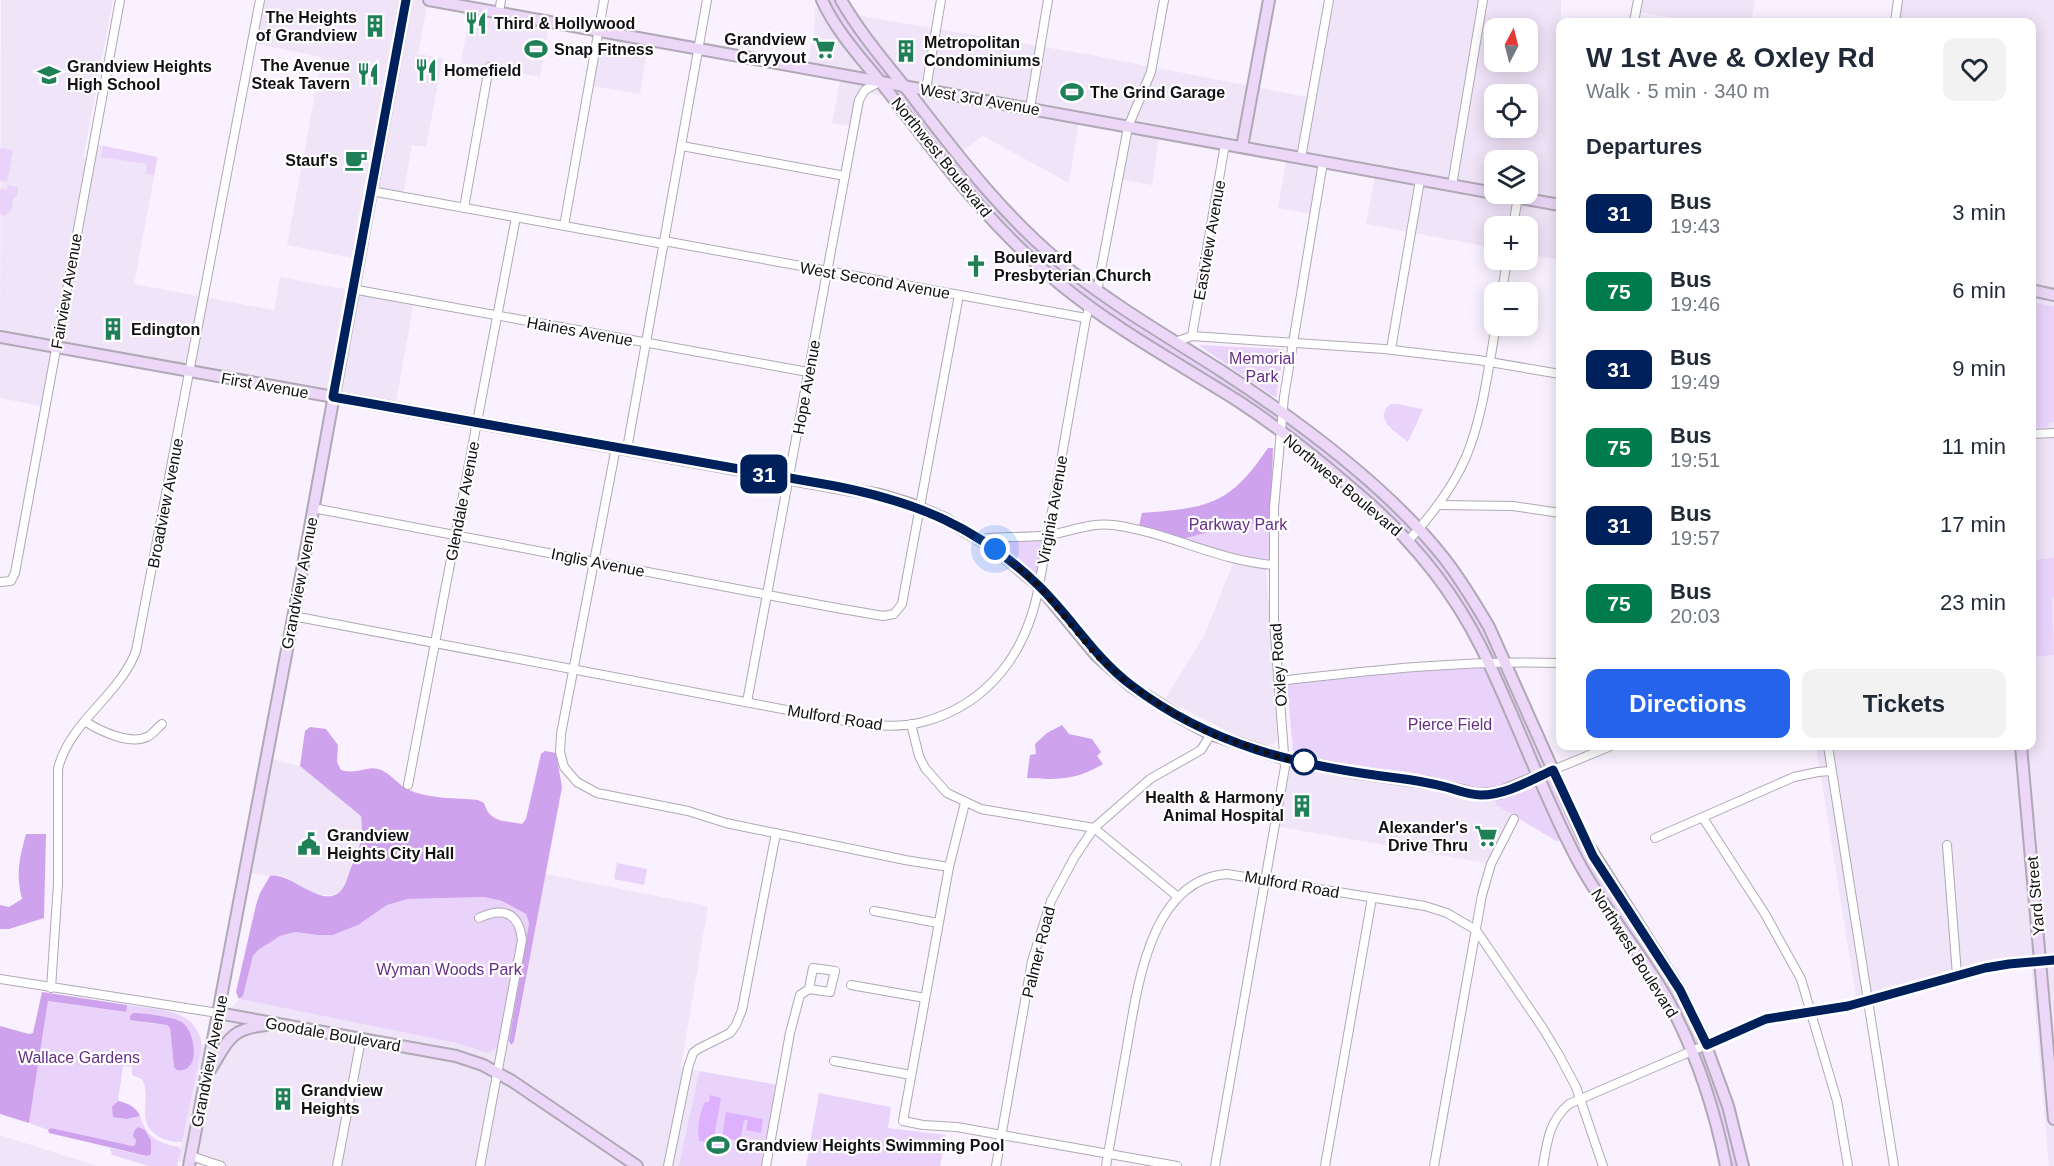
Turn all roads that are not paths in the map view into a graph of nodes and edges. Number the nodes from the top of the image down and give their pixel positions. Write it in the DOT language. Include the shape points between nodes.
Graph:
graph roads {
  1 [pos="120,0"];
  2 [pos="260,0"];
  3 [pos="406,0"];
  4 [pos="429,0"];
  5 [pos="501,0"];
  6 [pos="604,0"];
  7 [pos="707,0"];
  8 [pos="822,0"];
  9 [pos="841,0"];
  10 [pos="941,0"];
  11 [pos="1048,0"];
  12 [pos="1164,0"];
  13 [pos="1269,0"];
  14 [pos="1329,0"];
  15 [pos="1484,0"];
  16 [pos="1638,0"];
  17 [pos="1898,0"];
  18 [pos="499,13"];
  19 [pos="1635,18"];
  20 [pos="1896,18"];
  21 [pos="598,31"];
  22 [pos="699,49"];
  23 [pos="489,67"];
  24 [pos="880,81"];
  25 [pos="903,85"];
  26 [pos="926,89"];
  27 [pos="1030,108"];
  28 [pos="1128,127"];
  29 [pos="1226,144"];
  30 [pos="682,146"];
  31 [pos="1242,147"];
  32 [pos="1301,158"];
  33 [pos="1323,162"];
  34 [pos="845,176"];
  35 [pos="1420,180"];
  36 [pos="1452,185"];
  37 [pos="371,191"];
  38 [pos="1484,191"];
  39 [pos="1538,201"];
  40 [pos="1556,204"];
  41 [pos="464,208"];
  42 [pos="516,217"];
  43 [pos="564,226"];
  44 [pos="664,243"];
  45 [pos="827,271"];
  46 [pos="352,289"];
  47 [pos="1097,291"];
  48 [pos="2036,291"];
  49 [pos="959,295"];
  50 [pos="2054,295"];
  51 [pos="1090,306"];
  52 [pos="498,316"];
  53 [pos="1086,318"];
  54 [pos="1192,336"];
  55 [pos="1494,336"];
  56 [pos="0,337"];
  57 [pos="1175,342"];
  58 [pos="1292,342"];
  59 [pos="646,343"];
  60 [pos="56,347"];
  61 [pos="1391,349"];
  62 [pos="1490,362"];
  63 [pos="190,371"];
  64 [pos="808,372"];
  65 [pos="1556,373"];
  66 [pos="333,397"];
  67 [pos="1283,413"];
  68 [pos="477,423"];
  69 [pos="1281,432"];
  70 [pos="2054,433"];
  71 [pos="2036,435"];
  72 [pos="622,448"];
  73 [pos="789,478"];
  74 [pos="1438,505"];
  75 [pos="313,508"];
  76 [pos="919,508"];
  77 [pos="1556,512"];
  78 [pos="1419,529"];
  79 [pos="456,535"];
  80 [pos="1048,536"];
  81 [pos="980,539"];
  82 [pos="1408,541"];
  83 [pos="595,561"];
  84 [pos="1273,565"];
  85 [pos="0,582"];
  86 [pos="1039,586"];
  87 [pos="767,594"];
  88 [pos="293,616"];
  89 [pos="435,643"];
  90 [pos="1506,661"];
  91 [pos="1487,663"];
  92 [pos="1556,663"];
  93 [pos="574,669"];
  94 [pos="1279,681"];
  95 [pos="747,702"];
  96 [pos="86,722"];
  97 [pos="162,724"];
  98 [pos="911,724"];
  99 [pos="1211,734"];
  100 [pos="1601,750"];
  101 [pos="1828,750"];
  102 [pos="2021,750"];
  103 [pos="1286,759"];
  104 [pos="1553,770"];
  105 [pos="1831,771"];
  106 [pos="1539,776"];
  107 [pos="408,785"];
  108 [pos="965,803"];
  109 [pos="1703,818"];
  110 [pos="1514,819"];
  111 [pos="1094,828"];
  112 [pos="776,833"];
  113 [pos="1655,838"];
  114 [pos="1947,845"];
  115 [pos="948,867"];
  116 [pos="1266,879"];
  117 [pos="1178,897"];
  118 [pos="1372,898"];
  119 [pos="874,911"];
  120 [pos="479,918"];
  121 [pos="938,923"];
  122 [pos="1476,930"];
  123 [pos="2054,960"];
  124 [pos="2040,961"];
  125 [pos="1957,975"];
  126 [pos="0,979"];
  127 [pos="851,985"];
  128 [pos="51,988"];
  129 [pos="809,989"];
  130 [pos="925,998"];
  131 [pos="1868,1001"];
  132 [pos="1809,1011"];
  133 [pos="218,1013"];
  134 [pos="285,1025"];
  135 [pos="361,1039"];
  136 [pos="1707,1045"];
  137 [pos="1692,1051"];
  138 [pos="834,1061"];
  139 [pos="498,1072"];
  140 [pos="911,1075"];
  141 [pos="207,1076"];
  142 [pos="1581,1099"];
  143 [pos="2054,1119"];
  144 [pos="1002,1135"];
  145 [pos="1108,1154"];
  146 [pos="190,1161"];
  147 [pos="221,1166"];
  148 [pos="337,1166"];
  149 [pos="480,1166"];
  150 [pos="637,1166"];
  151 [pos="668,1166"];
  152 [pos="766,1166"];
  153 [pos="996,1166"];
  154 [pos="1106,1166"];
  155 [pos="1177,1166"];
  156 [pos="1215,1166"];
  157 [pos="1325,1166"];
  158 [pos="1434,1166"];
  159 [pos="1543,1166"];
  160 [pos="1603,1166"];
  161 [pos="1726,1166"];
  162 [pos="1743,1166"];
  163 [pos="1848,1166"];
  164 [pos="1894,1166"];
  1 -- 60 [label="street, Fairview Avenue"];
  2 -- 63 [label="street, Broadview Avenue"];
  3 -- 37 [label="main road, Grandview Avenue"];
  4 -- 18 [label="main road, West 3rd Avenue"];
  5 -- 18 [label="street"];
  6 -- 21 [label="street"];
  7 -- 22 [label="street"];
  8 -- 24 [label="main road, Northwest Boulevard"];
  9 -- 25 [label="main road, Northwest Boulevard"];
  10 -- 26 [label="street"];
  11 -- 27 [label="street"];
  12 -- 28 [label="street" via="1151,72"];
  13 -- 31 [label="main road"];
  14 -- 32 [label="street"];
  15 -- 36 [label="street"];
  16 -- 19 [label="street"];
  17 -- 20 [label="street"];
  18 -- 21 [label="main road, West 3rd Avenue"];
  21 -- 22 [label="main road, West 3rd Avenue"];
  21 -- 43 [label="street"];
  22 -- 24 [label="main road, West 3rd Avenue"];
  22 -- 30 [label="street"];
  23 -- 41 [label="street"];
  24 -- 25 [label="main road, West 3rd Avenue"];
  24 -- 34 [label="street, Hope Avenue" via="865,90 859,100"];
  24 -- 51 [label="main road, Northwest Boulevard" via="976,203 1060,285"];
  25 -- 26 [label="main road, West 3rd Avenue"];
  25 -- 47 [label="main road, Northwest Boulevard" via="1015,221"];
  26 -- 27 [label="main road, West 3rd Avenue"];
  27 -- 28 [label="main road, West 3rd Avenue"];
  28 -- 29 [label="main road, West 3rd Avenue"];
  28 -- 47 [label="street"];
  29 -- 31 [label="main road, West 3rd Avenue"];
  29 -- 54 [label="street, Eastview Avenue"];
  30 -- 34 [label="street"];
  30 -- 44 [label="street"];
  31 -- 32 [label="main road, West 3rd Avenue"];
  32 -- 33 [label="main road, West 3rd Avenue"];
  33 -- 35 [label="main road, West 3rd Avenue"];
  33 -- 58 [label="street, Oxley Road"];
  34 -- 45 [label="street, Hope Avenue"];
  35 -- 36 [label="main road, West 3rd Avenue"];
  35 -- 61 [label="street"];
  36 -- 38 [label="main road, West 3rd Avenue"];
  37 -- 41 [label="street, West Second Avenue"];
  37 -- 46 [label="main road, Grandview Avenue"];
  39 -- 40 [label="main road, West 3rd Avenue"];
  41 -- 42 [label="street, West Second Avenue"];
  42 -- 43 [label="street, West Second Avenue"];
  42 -- 52 [label="street, Glendale Avenue"];
  43 -- 44 [label="street, West Second Avenue"];
  44 -- 45 [label="street, West Second Avenue"];
  44 -- 59 [label="street"];
  45 -- 49 [label="street, West Second Avenue"];
  45 -- 64 [label="street, Hope Avenue"];
  46 -- 52 [label="street, Haines Avenue"];
  46 -- 66 [label="main road, Grandview Avenue"];
  47 -- 57 [label="main road, Northwest Boulevard"];
  48 -- 50 [label="main road"];
  49 -- 53 [label="street, West Second Avenue"];
  49 -- 76 [label="street"];
  51 -- 53 [label="street, Virginia Avenue"];
  51 -- 69 [label="main road, Northwest Boulevard"];
  52 -- 59 [label="street, Haines Avenue"];
  52 -- 68 [label="street, Glendale Avenue"];
  53 -- 80 [label="street, Virginia Avenue"];
  54 -- 57 [label="street"];
  54 -- 58 [label="street"];
  55 -- 62 [label="street"];
  56 -- 60 [label="main road, First Avenue"];
  57 -- 67 [label="main road, Northwest Boulevard"];
  58 -- 61 [label="street"];
  58 -- 67 [label="street, Oxley Road"];
  59 -- 64 [label="street, Haines Avenue"];
  59 -- 72 [label="street"];
  60 -- 63 [label="main road, First Avenue"];
  60 -- 85 [label="street, Fairview Avenue" via="15,573 11,581"];
  61 -- 62 [label="street"];
  62 -- 65 [label="street"];
  62 -- 74 [label="street" via="1465,460"];
  63 -- 66 [label="main road, First Avenue"];
  63 -- 96 [label="street, Broadview Avenue" via="136,651 130,666"];
  64 -- 73 [label="street, Hope Avenue"];
  66 -- 68 [label="main road, First Avenue"];
  66 -- 75 [label="main road, Grandview Avenue"];
  67 -- 69 [label="street, Oxley Road"];
  67 -- 78 [label="main road, Northwest Boulevard"];
  68 -- 72 [label="main road, First Avenue"];
  68 -- 79 [label="street, Glendale Avenue"];
  69 -- 82 [label="main road, Northwest Boulevard" via="1368,502"];
  69 -- 84 [label="street, Oxley Road"];
  70 -- 71 [label="street"];
  72 -- 73 [label="main road, First Avenue"];
  72 -- 83 [label="street"];
  73 -- 76 [label="main road, First Avenue" via="880,495"];
  73 -- 87 [label="street, Hope Avenue"];
  74 -- 77 [label="street" via="1513,506"];
  74 -- 78 [label="street"];
  75 -- 79 [label="street, Inglis Avenue"];
  75 -- 88 [label="main road, Grandview Avenue"];
  76 -- 81 [label="main road, First Avenue"];
  76 -- 87 [label="street, Inglis Avenue" via="902,604 894,614 883,616"];
  78 -- 82 [label="street"];
  78 -- 90 [label="main road, Northwest Boulevard" via="1469,593"];
  79 -- 83 [label="street, Inglis Avenue"];
  79 -- 89 [label="street, Glendale Avenue"];
  80 -- 81 [label="street"];
  80 -- 84 [label="street" via="1110,525 1248,563"];
  80 -- 86 [label="street, Virginia Avenue"];
  81 -- 86 [label="main road, First Avenue"];
  82 -- 91 [label="main road, Northwest Boulevard" via="1458,606"];
  83 -- 87 [label="street, Inglis Avenue"];
  83 -- 93 [label="street"];
  84 -- 94 [label="street, Oxley Road"];
  86 -- 98 [label="street, Virginia Avenue" via="1023,642 996,677 980,694 958,708"];
  86 -- 99 [label="main road, First Avenue" via="1115,672"];
  87 -- 95 [label="street, Hope Avenue"];
  88 -- 89 [label="street, Mulford Road"];
  88 -- 133 [label="main road, Grandview Avenue"];
  89 -- 93 [label="street, Mulford Road"];
  89 -- 107 [label="street, Glendale Avenue"];
  90 -- 91 [label="street"];
  90 -- 92 [label="street"];
  90 -- 104 [label="main road, Northwest Boulevard"];
  91 -- 94 [label="street" via="1381,669"];
  91 -- 106 [label="main road, Northwest Boulevard"];
  93 -- 95 [label="street, Mulford Road"];
  93 -- 112 [label="street" via="560,747 564,767 586,789"];
  94 -- 103 [label="street, Oxley Road"];
  95 -- 98 [label="street, Mulford Road" via="870,725"];
  96 -- 97 [label="street" via="107,734 138,739 147,737"];
  96 -- 128 [label="street, Broadview Avenue" via="63,754 58,770 58,884"];
  98 -- 108 [label="street" via="925,768 948,793"];
  99 -- 103 [label="main road, First Avenue"];
  99 -- 111 [label="street, Palmer Road" via="1201,750 1150,779"];
  100 -- 104 [label="street, First Avenue"];
  101 -- 105 [label="street"];
  102 -- 124 [label="main road, Yard Street"];
  103 -- 106 [label="main road, First Avenue" via="1479,795 1499,793"];
  103 -- 116 [label="street, Oxley Road"];
  104 -- 106 [label="main road, First Avenue"];
  104 -- 136 [label="main road, Northwest Boulevard" via="1593,856 1680,990"];
  105 -- 109 [label="street" via="1794,777"];
  105 -- 131 [label="street"];
  106 -- 137 [label="main road, Northwest Boulevard" via="1580,865 1665,996"];
  108 -- 111 [label="street" via="989,811"];
  108 -- 115 [label="street"];
  109 -- 113 [label="street"];
  109 -- 132 [label="street" via="1792,961"];
  110 -- 122 [label="street" via="1491,864"];
  111 -- 117 [label="street"];
  111 -- 144 [label="street, Palmer Road" via="1051,901 1040,932"];
  112 -- 115 [label="street"];
  112 -- 151 [label="street" via="739,1019 730,1032 693,1053"];
  114 -- 125 [label="street"];
  115 -- 121 [label="street"];
  116 -- 117 [label="street, Mulford Road" via="1215,875 1197,881"];
  116 -- 118 [label="street, Mulford Road"];
  116 -- 156 [label="street, Oxley Road"];
  117 -- 145 [label="street" via="1145,956"];
  118 -- 122 [label="street, Mulford Road" via="1437,909"];
  118 -- 157 [label="street"];
  119 -- 121 [label="street"];
  120 -- 139 [label="street" via="503,912 514,918 521,930 521,956"];
  121 -- 130 [label="street"];
  122 -- 142 [label="street" via="1559,1054"];
  122 -- 158 [label="street"];
  123 -- 124 [label="street"];
  124 -- 125 [label="street" via="2003,964"];
  124 -- 143 [label="main road, Yard Street"];
  125 -- 131 [label="street"];
  126 -- 128 [label="street, Goodale Boulevard"];
  127 -- 130 [label="street"];
  128 -- 133 [label="street, Goodale Boulevard"];
  129 -- 152 [label="street" via="800,995 790,1033"];
  130 -- 140 [label="street"];
  131 -- 132 [label="street"];
  131 -- 164 [label="street"];
  132 -- 136 [label="street" via="1766,1019"];
  132 -- 163 [label="street" via="1837,1101"];
  133 -- 134 [label="main road, Goodale Boulevard"];
  133 -- 141 [label="main road, Grandview Avenue"];
  134 -- 135 [label="main road, Goodale Boulevard"];
  134 -- 141 [label="main road" via="239,1030 227,1041"];
  135 -- 139 [label="main road, Goodale Boulevard" via="456,1056"];
  135 -- 148 [label="street"];
  136 -- 137 [label="street"];
  136 -- 162 [label="main road, Northwest Boulevard"];
  137 -- 142 [label="street"];
  137 -- 161 [label="main road, Northwest Boulevard" via="1707,1089"];
  138 -- 140 [label="street"];
  139 -- 149 [label="street"];
  139 -- 150 [label="main road, Goodale Boulevard"];
  140 -- 144 [label="street" via="903,1121"];
  141 -- 146 [label="main road, Grandview Avenue"];
  142 -- 159 [label="street" via="1565,1108 1553,1123"];
  142 -- 160 [label="street"];
  144 -- 145 [label="street"];
  144 -- 153 [label="street, Palmer Road"];
  145 -- 154 [label="street"];
  145 -- 155 [label="street"];
  146 -- 147 [label="street"];
}
